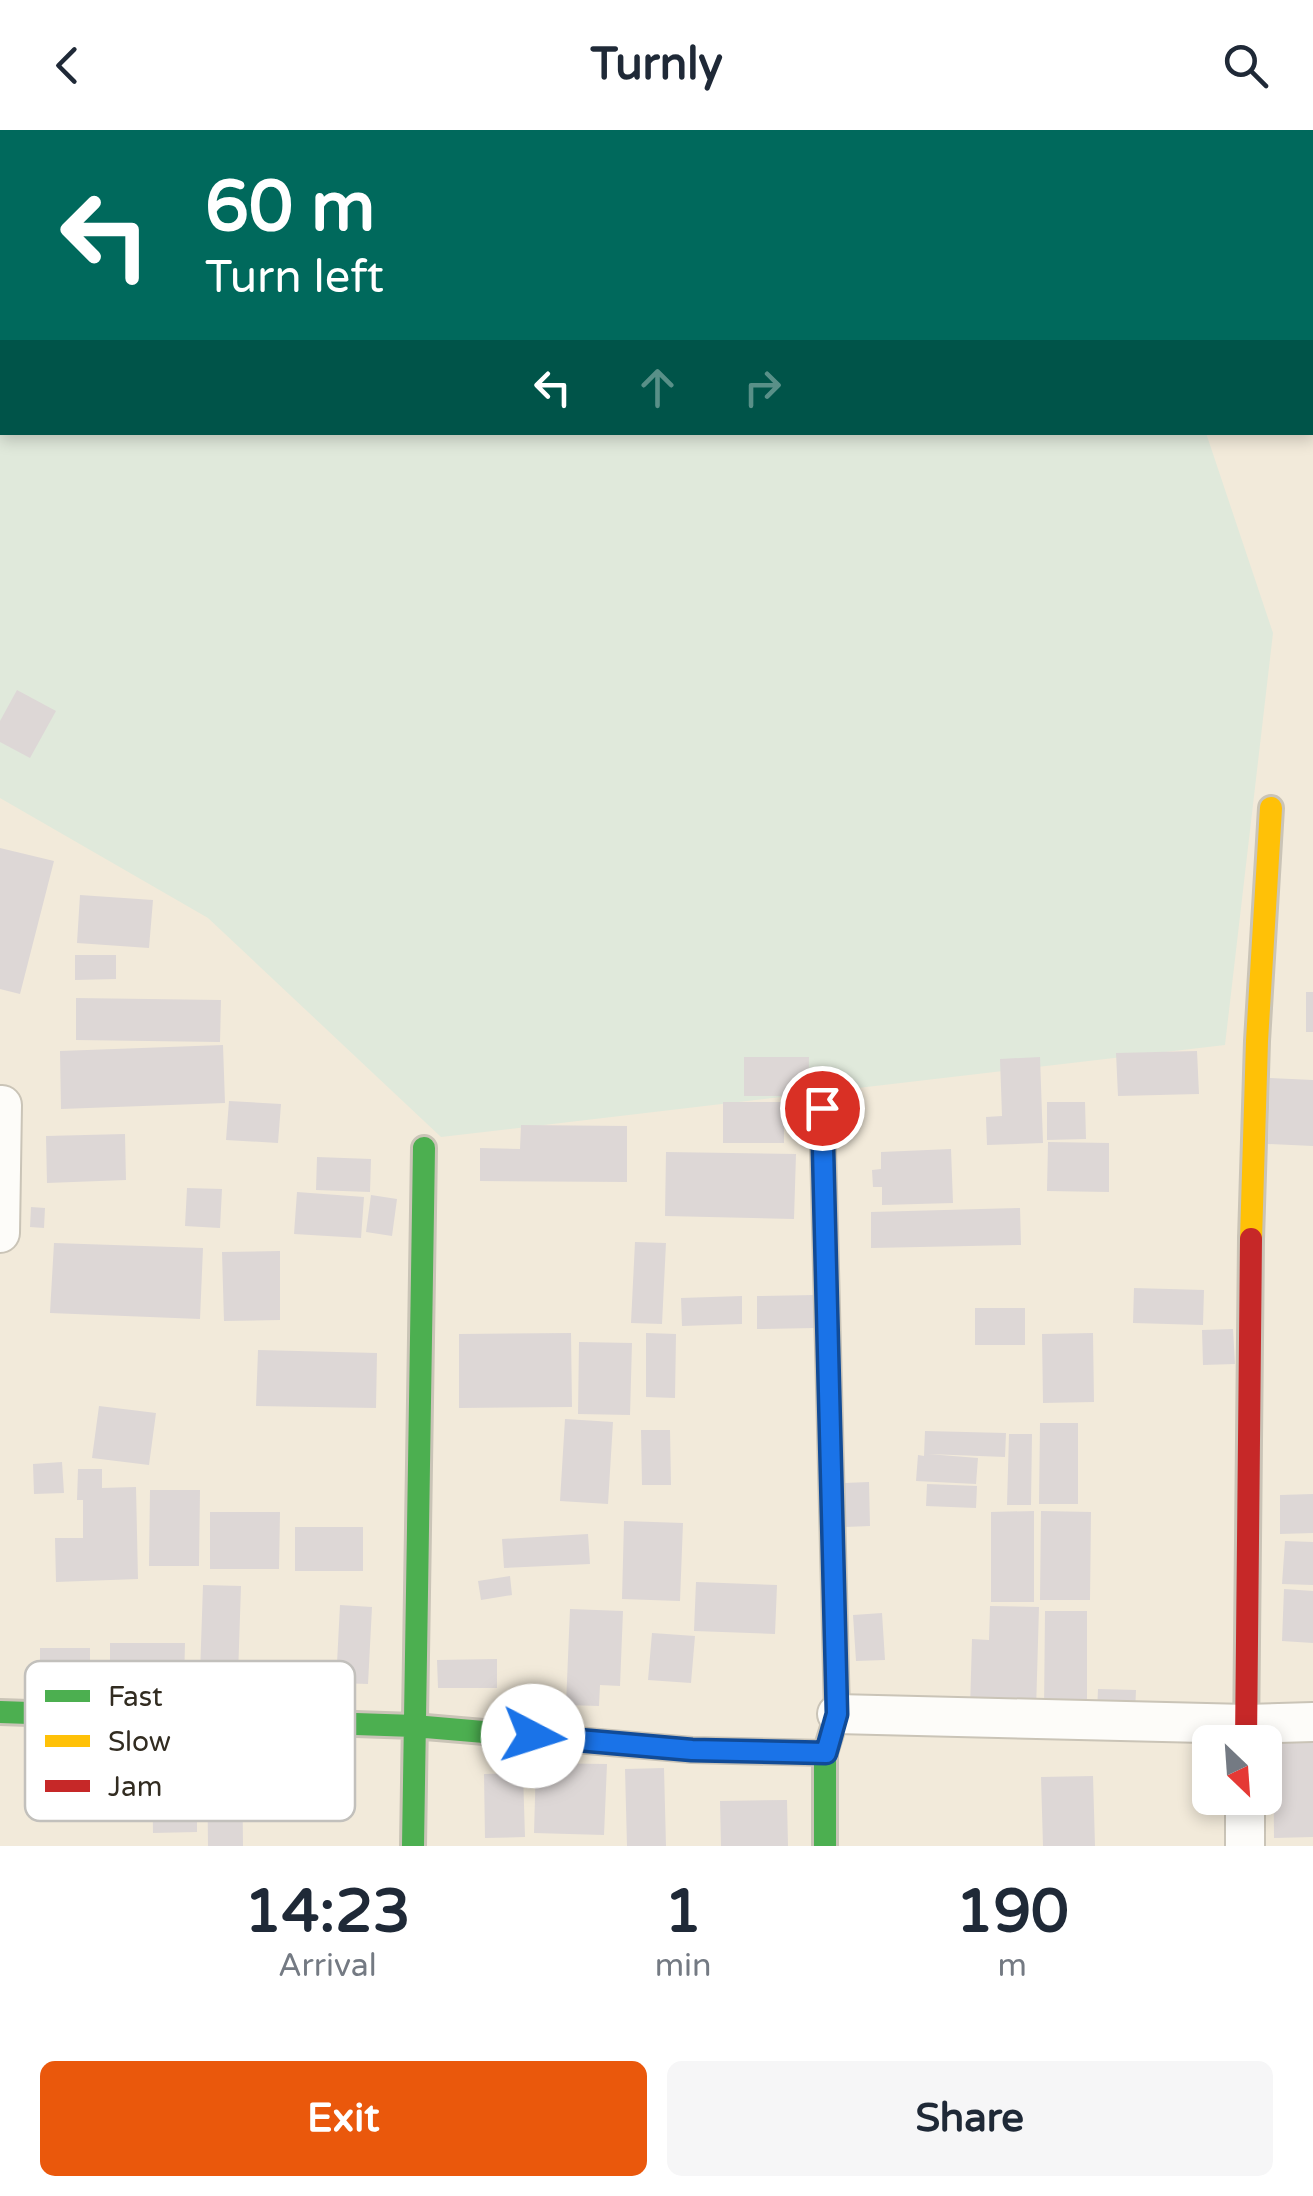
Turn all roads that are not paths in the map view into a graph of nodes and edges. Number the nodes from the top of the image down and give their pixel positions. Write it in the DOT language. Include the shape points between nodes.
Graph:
graph roads {
  1 [pos="1272,808"];
  2 [pos="2,1105"];
  3 [pos="822,1108"];
  4 [pos="424,1148"];
  5 [pos="0,1233"];
  6 [pos="0,1712"];
  7 [pos="25,1713"];
  8 [pos="837,1714"];
  9 [pos="1313,1722"];
  10 [pos="355,1724"];
  11 [pos="1246,1725"];
  12 [pos="414,1726"];
  13 [pos="1282,1727"];
  14 [pos="1192,1730"];
  15 [pos="826,1753"];
  16 [pos="1245,1815"];
  17 [pos="413,1846"];
  18 [pos="825,1846"];
  19 [pos="1245,1846"];
  1 -- 11 [label="street" via="1260,948 1249,1291"];
  2 -- 5 [label="street"];
  3 -- 8 [label="street"];
  4 -- 12 [label="street"];
  6 -- 7 [label="street"];
  8 -- 14 [label="street"];
  8 -- 15 [label="street"];
  9 -- 13 [label="street"];
  10 -- 12 [label="street"];
  12 -- 15 [label="street" via="692,1750"];
  12 -- 17 [label="street"];
  15 -- 18 [label="street"];
  16 -- 19 [label="street"];
}
